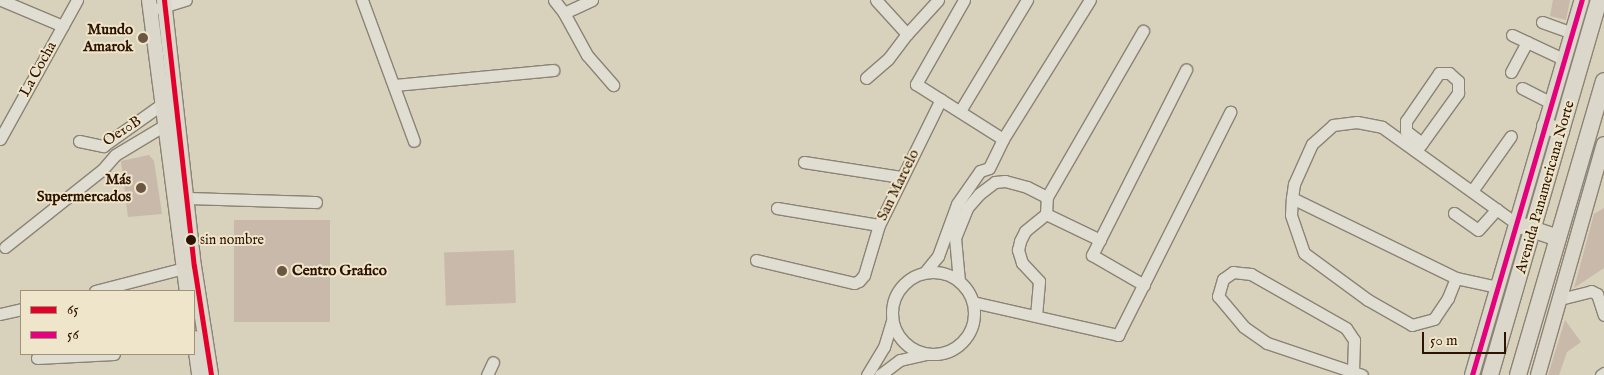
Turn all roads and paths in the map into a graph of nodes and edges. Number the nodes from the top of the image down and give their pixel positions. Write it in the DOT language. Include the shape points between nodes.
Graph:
graph roads {
  1 [pos="1,0"];
  2 [pos="77,0"];
  3 [pos="186,0"];
  4 [pos="362,0"];
  5 [pos="554,0"];
  6 [pos="592,0"];
  7 [pos="876,0"];
  8 [pos="938,0"];
  9 [pos="964,0"];
  10 [pos="1027,0"];
  11 [pos="1090,0"];
  12 [pos="1582,0"];
  13 [pos="1599,0"];
  14 [pos="164,3"];
  15 [pos="150,5"];
  16 [pos="564,13"];
  17 [pos="1542,22"];
  18 [pos="63,26"];
  19 [pos="1143,31"];
  20 [pos="1572,33"];
  21 [pos="907,34"];
  22 [pos="1512,35"];
  23 [pos="1526,42"];
  24 [pos="1563,59"];
  25 [pos="553,70"];
  26 [pos="1186,70"];
  27 [pos="1512,72"];
  28 [pos="866,78"];
  29 [pos="1604,81"];
  30 [pos="395,85"];
  31 [pos="613,85"];
  32 [pos="1522,88"];
  33 [pos="941,99"];
  34 [pos="1551,103"];
  35 [pos="162,104"];
  36 [pos="960,111"];
  37 [pos="1230,112"];
  38 [pos="4,121"];
  39 [pos="165,125"];
  40 [pos="1545,126"];
  41 [pos="1561,131"];
  42 [pos="1511,136"];
  43 [pos="0,139"];
  44 [pos="1002,139"];
  45 [pos="79,141"];
  46 [pos="414,141"];
  47 [pos="1604,144"];
  48 [pos="1419,147"];
  49 [pos="804,162"];
  50 [pos="989,168"];
  51 [pos="902,178"];
  52 [pos="995,182"];
  53 [pos="1472,191"];
  54 [pos="1047,197"];
  55 [pos="186,198"];
  56 [pos="1292,198"];
  57 [pos="316,202"];
  58 [pos="777,208"];
  59 [pos="1497,209"];
  60 [pos="1454,213"];
  61 [pos="1046,214"];
  62 [pos="879,225"];
  63 [pos="1524,227"];
  64 [pos="1558,238"];
  65 [pos="1100,240"];
  66 [pos="5,247"];
  67 [pos="756,260"];
  68 [pos="184,268"];
  69 [pos="925,272"];
  70 [pos="1456,278"];
  71 [pos="959,281"];
  72 [pos="1144,285"];
  73 [pos="1498,287"];
  74 [pos="99,290"];
  75 [pos="187,290"];
  76 [pos="1560,299"];
  77 [pos="973,302"];
  78 [pos="20,309"];
  79 [pos="0,314"];
  80 [pos="1036,316"];
  81 [pos="1604,316"];
  82 [pos="892,321"];
  83 [pos="195,352"];
  84 [pos="925,354"];
  85 [pos="95,355"];
  86 [pos="37,358"];
  87 [pos="494,362"];
  88 [pos="1358,372"];
  89 [pos="199,375"];
  90 [pos="212,375"];
  91 [pos="487,375"];
  92 [pos="867,375"];
  93 [pos="880,375"];
  94 [pos="1472,375"];
  95 [pos="1490,375"];
  96 [pos="1518,375"];
  97 [pos="1538,375"];
  1 -- 18 [label="street"];
  2 -- 18 [label="street, La Cocha"];
  3 -- 14 [label="street"];
  4 -- 30 [label="street"];
  5 -- 16 [label="street"];
  6 -- 16 [label="street"];
  7 -- 21 [label="street"];
  8 -- 21 [label="street"];
  9 -- 33 [label="street" via="916,84"];
  10 -- 36 [label="street"];
  11 -- 44 [label="street"];
  12 -- 20 [label="main road, Avenida Panamericana Norte"];
  13 -- 41 [label="highway, Avenida Panamericana Norte"];
  14 -- 15 [label="street"];
  14 -- 55 [label="main road"];
  15 -- 35 [label="main road"];
  16 -- 31 [label="street" via="587,55"];
  17 -- 20 [label="street"];
  18 -- 38 [label="street, La Cocha"];
  19 -- 54 [label="street"];
  20 -- 24 [label="main road, Avenida Panamericana Norte"];
  21 -- 28 [label="street" via="888,59"];
  22 -- 23 [label="street"];
  23 -- 24 [label="street"];
  23 -- 27 [label="street"];
  24 -- 34 [label="main road, Avenida Panamericana Norte"];
  25 -- 30 [label="street"];
  26 -- 65 [label="street"];
  29 -- 64 [label="highway, Avenida Panamericana Norte"];
  30 -- 46 [label="street"];
  32 -- 34 [label="street"];
  33 -- 36 [label="street"];
  33 -- 51 [label="street, San Marcelo"];
  34 -- 40 [label="main road, Avenida Panamericana Norte"];
  35 -- 39 [label="main road"];
  35 -- 45 [label="street, Oe10B" via="103,146"];
  36 -- 44 [label="street"];
  37 -- 72 [label="street"];
  38 -- 43 [label="street, La Cocha"];
  39 -- 66 [label="street" via="114,155 103,169"];
  39 -- 68 [label="main road"];
  40 -- 41 [label="highway"];
  40 -- 63 [label="main road, Avenida Panamericana Norte"];
  41 -- 63 [label="highway, Avenida Panamericana Norte"];
  42 -- 53 [label="street"];
  44 -- 50 [label="street"];
  47 -- 76 [label="main road"];
  48 -- 48 [label="street" via="1406,131 1406,121 1439,73 1448,72 1458,81 1458,92"];
  48 -- 53 [label="street"];
  48 -- 56 [label="street" via="1382,127 1357,122 1333,125 1312,144 1294,184"];
  49 -- 51 [label="street"];
  50 -- 52 [label="street" via="996,176"];
  50 -- 69 [label="street" via="980,171 957,204 938,256"];
  51 -- 62 [label="street, San Marcelo"];
  52 -- 54 [label="street" via="1027,187"];
  52 -- 71 [label="street" via="967,208 955,238"];
  53 -- 59 [label="street"];
  54 -- 61 [label="street"];
  55 -- 57 [label="street"];
  55 -- 90 [label="main road"];
  56 -- 70 [label="street"];
  56 -- 70 [label="street" via="1291,216 1304,253 1368,300 1412,325 1434,320"];
  58 -- 62 [label="street"];
  59 -- 60 [label="street" via="1478,230"];
  59 -- 63 [label="street"];
  61 -- 65 [label="street"];
  61 -- 80 [label="street" via="1025,231 1018,250 1022,263 1039,281"];
  62 -- 67 [label="street, San Marcelo" via="864,275 854,283"];
  63 -- 64 [label="highway"];
  63 -- 73 [label="main road, Avenida Panamericana Norte"];
  63 -- 95 [label="highway, Avenida Panamericana Norte"];
  64 -- 96 [label="highway, Avenida Panamericana Norte"];
  65 -- 72 [label="street" via="1092,255"];
  68 -- 74 [label="street"];
  68 -- 75 [label="main road"];
  69 -- 71 [label="street" via="938,272"];
  69 -- 82 [label="street" via="903,285 892,308"];
  70 -- 73 [label="street"];
  71 -- 77 [label="street"];
  72 -- 80 [label="street" via="1118,335"];
  73 -- 94 [label="main road, Avenida Panamericana Norte"];
  76 -- 81 [label="street" via="1591,291 1596,294"];
  76 -- 97 [label="main road"];
  77 -- 80 [label="street"];
  77 -- 84 [label="street" via="974,316 963,342 946,352"];
  78 -- 79 [label="street"];
  82 -- 84 [label="street" via="896,333 908,347"];
  82 -- 92 [label="street" via="884,348"];
  83 -- 89 [label="main road"];
  84 -- 93 [label="street" via="900,360"];
  85 -- 86 [label="street"];
  87 -- 91 [label="street"];
  88 -- 88 [label="street" via="1302,357 1267,343 1244,326 1218,296 1223,279 1233,272 1250,274 1346,328 1354,340"];
}
